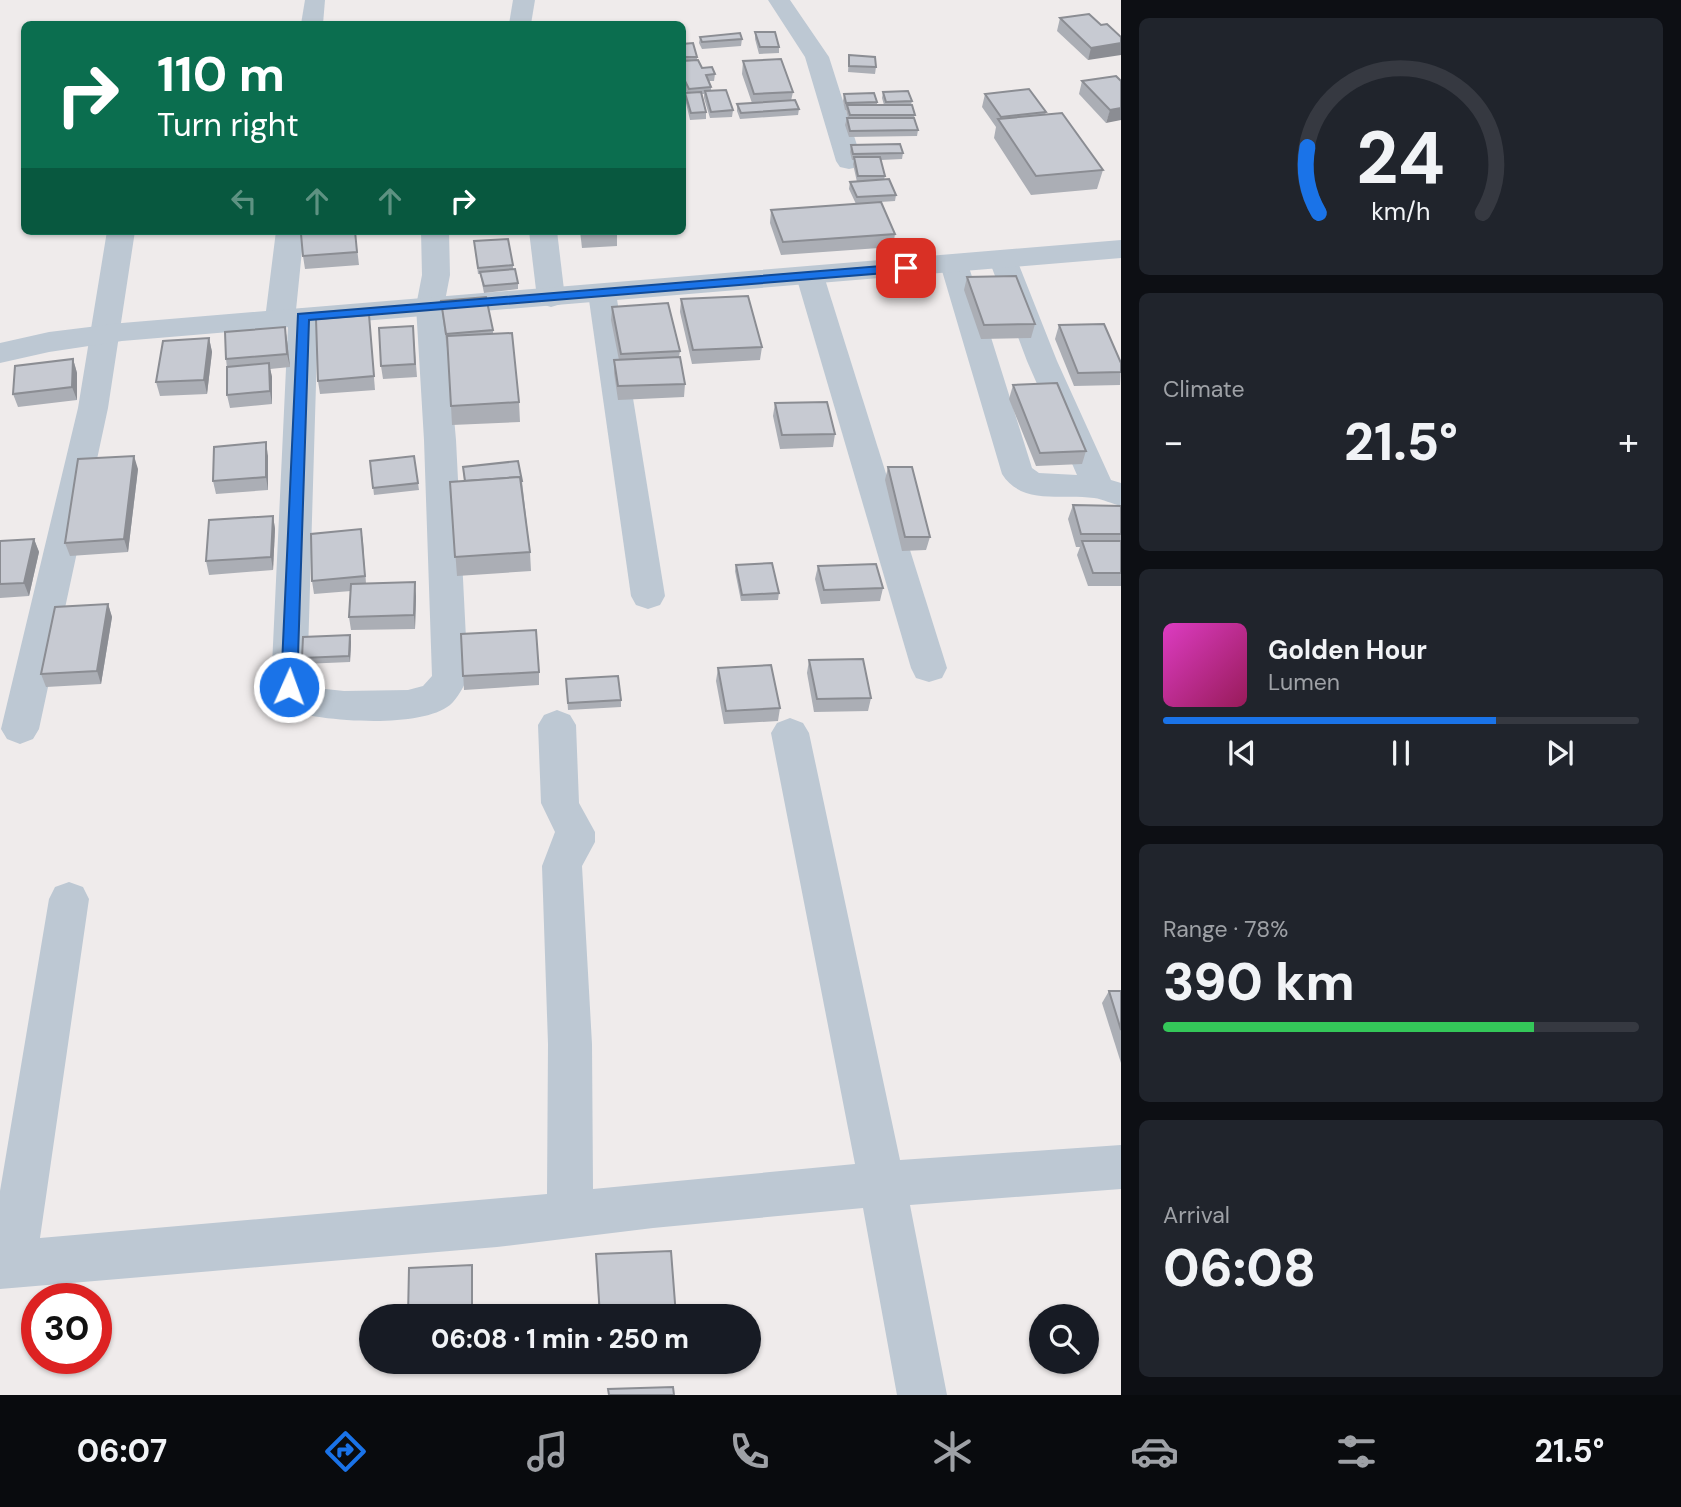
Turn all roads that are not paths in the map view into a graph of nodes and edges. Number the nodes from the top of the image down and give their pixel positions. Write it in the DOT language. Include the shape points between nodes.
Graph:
graph roads {
  1 [pos="524,0"];
  2 [pos="779,0"];
  3 [pos="520,21"];
  4 [pos="849,161"];
  5 [pos="120,235"];
  6 [pos="290,235"];
  7 [pos="435,235"];
  8 [pos="543,235"];
  9 [pos="1121,249"];
  10 [pos="1003,260"];
  11 [pos="954,264"];
  12 [pos="810,276"];
  13 [pos="602,293"];
  14 [pos="551,298"];
  15 [pos="430,306"];
  16 [pos="291,318"];
  17 [pos="105,334"];
  18 [pos="0,353"];
  19 [pos="1109,491"];
  20 [pos="648,596"];
  21 [pos="929,668"];
  22 [pos="557,725"];
  23 [pos="20,729"];
  24 [pos="790,733"];
  25 [pos="69,899"];
  26 [pos="1121,1167"];
  27 [pos="882,1183"];
  28 [pos="570,1214"];
  29 [pos="6,1264"];
  30 [pos="922,1395"];
  1 -- 3 [label="street"];
  2 -- 4 [label="street" via="817,57"];
  5 -- 17 [label="street"];
  6 -- 16 [label="street"];
  7 -- 15 [label="street" via="436,275"];
  8 -- 14 [label="street"];
  9 -- 10 [label="street"];
  10 -- 11 [label="street"];
  10 -- 19 [label="street" via="1042,360"];
  11 -- 12 [label="street"];
  11 -- 19 [label="street" via="1018,474 1032,484"];
  12 -- 13 [label="street"];
  12 -- 21 [label="street"];
  13 -- 14 [label="street"];
  13 -- 20 [label="street"];
  14 -- 15 [label="street"];
  15 -- 16 [label="street"];
  15 -- 16 [label="street" via="450,678 436,696 412,705 313,705 294,699 289,687"];
  16 -- 17 [label="street"];
  17 -- 18 [label="street"];
  17 -- 23 [label="street" via="93,408"];
  22 -- 28 [label="street" via="559,803 575,832 575,842 562,866 570,1044"];
  24 -- 27 [label="street"];
  25 -- 29 [label="street"];
  26 -- 27 [label="street"];
  27 -- 28 [label="street"];
  27 -- 30 [label="street"];
  28 -- 29 [label="street" via="497,1224"];
}
